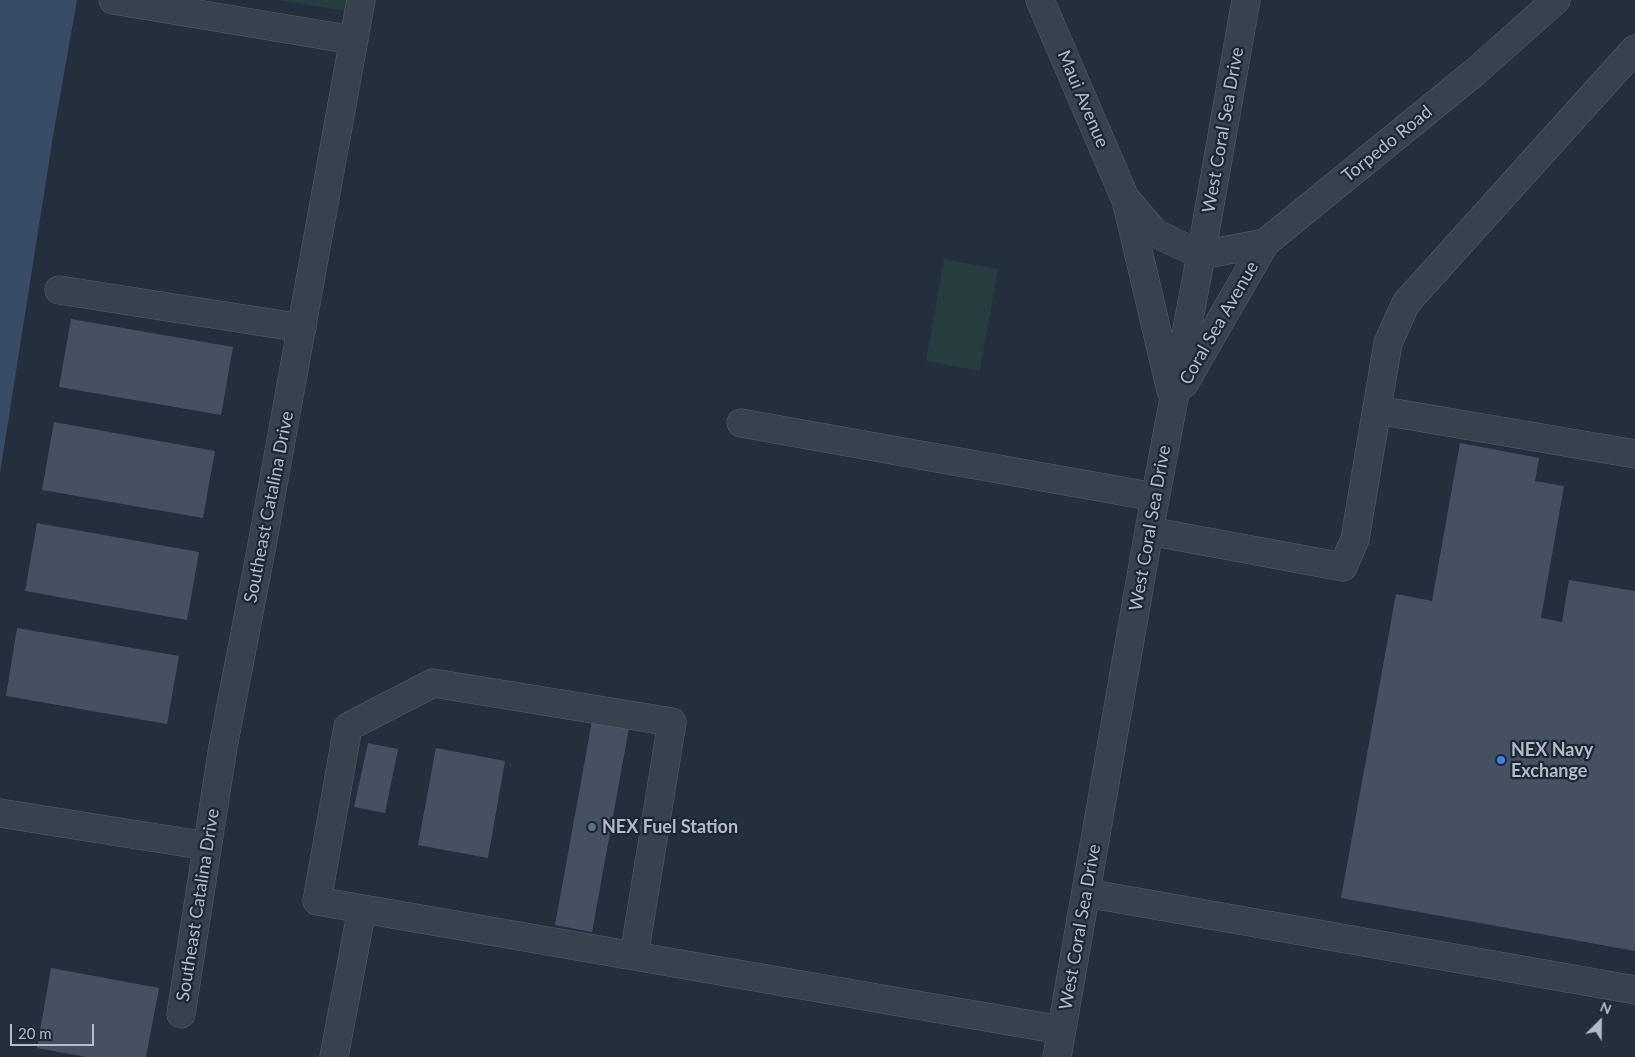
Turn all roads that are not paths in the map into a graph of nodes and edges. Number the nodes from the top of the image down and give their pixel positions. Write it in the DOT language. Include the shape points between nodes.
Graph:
graph roads {
  1 [pos="113,0"];
  2 [pos="361,0"];
  3 [pos="1040,0"];
  4 [pos="1246,0"];
  5 [pos="1556,0"];
  6 [pos="353,40"];
  7 [pos="1635,49"];
  8 [pos="1125,198"];
  9 [pos="1265,243"];
  10 [pos="1201,255"];
  11 [pos="59,290"];
  12 [pos="302,328"];
  13 [pos="1173,402"];
  14 [pos="1377,410"];
  15 [pos="741,423"];
  16 [pos="1635,454"];
  17 [pos="1155,497"];
  18 [pos="1149,531"];
  19 [pos="0,813"];
  20 [pos="207,846"];
  21 [pos="1086,893"];
  22 [pos="362,909"];
  23 [pos="634,956"];
  24 [pos="1635,990"];
  25 [pos="180,1014"];
  26 [pos="1062,1030"];
  27 [pos="334,1057"];
  28 [pos="1057,1057"];
  1 -- 6 [label="street"];
  2 -- 6 [label="street, Southeast Catalina Drive"];
  3 -- 8 [label="street, Maui Avenue"];
  4 -- 10 [label="street, West Coral Sea Drive"];
  5 -- 9 [label="street, Torpedo Road" via="1475,72"];
  6 -- 12 [label="street, Southeast Catalina Drive"];
  7 -- 14 [label="street" via="1406,303 1388,343"];
  8 -- 10 [label="street, Maui Avenue" via="1155,233"];
  8 -- 13 [label="street, Maui Avenue"];
  9 -- 10 [label="street, Torpedo Road"];
  9 -- 13 [label="street, Coral Sea Avenue"];
  10 -- 13 [label="street, West Coral Sea Drive"];
  11 -- 12 [label="street"];
  12 -- 20 [label="street, Southeast Catalina Drive"];
  13 -- 17 [label="street, West Coral Sea Drive"];
  14 -- 16 [label="street"];
  14 -- 18 [label="street" via="1355,539 1343,567"];
  15 -- 17 [label="street"];
  17 -- 18 [label="street, West Coral Sea Drive"];
  18 -- 21 [label="street, West Coral Sea Drive"];
  19 -- 20 [label="street"];
  20 -- 25 [label="street, Southeast Catalina Drive"];
  21 -- 24 [label="street"];
  21 -- 26 [label="street, West Coral Sea Drive"];
  22 -- 23 [label="street"];
  22 -- 23 [label="street" via="317,901 348,727 433,683 672,722"];
  22 -- 27 [label="street"];
  23 -- 26 [label="street"];
  26 -- 28 [label="street, West Coral Sea Drive"];
}
